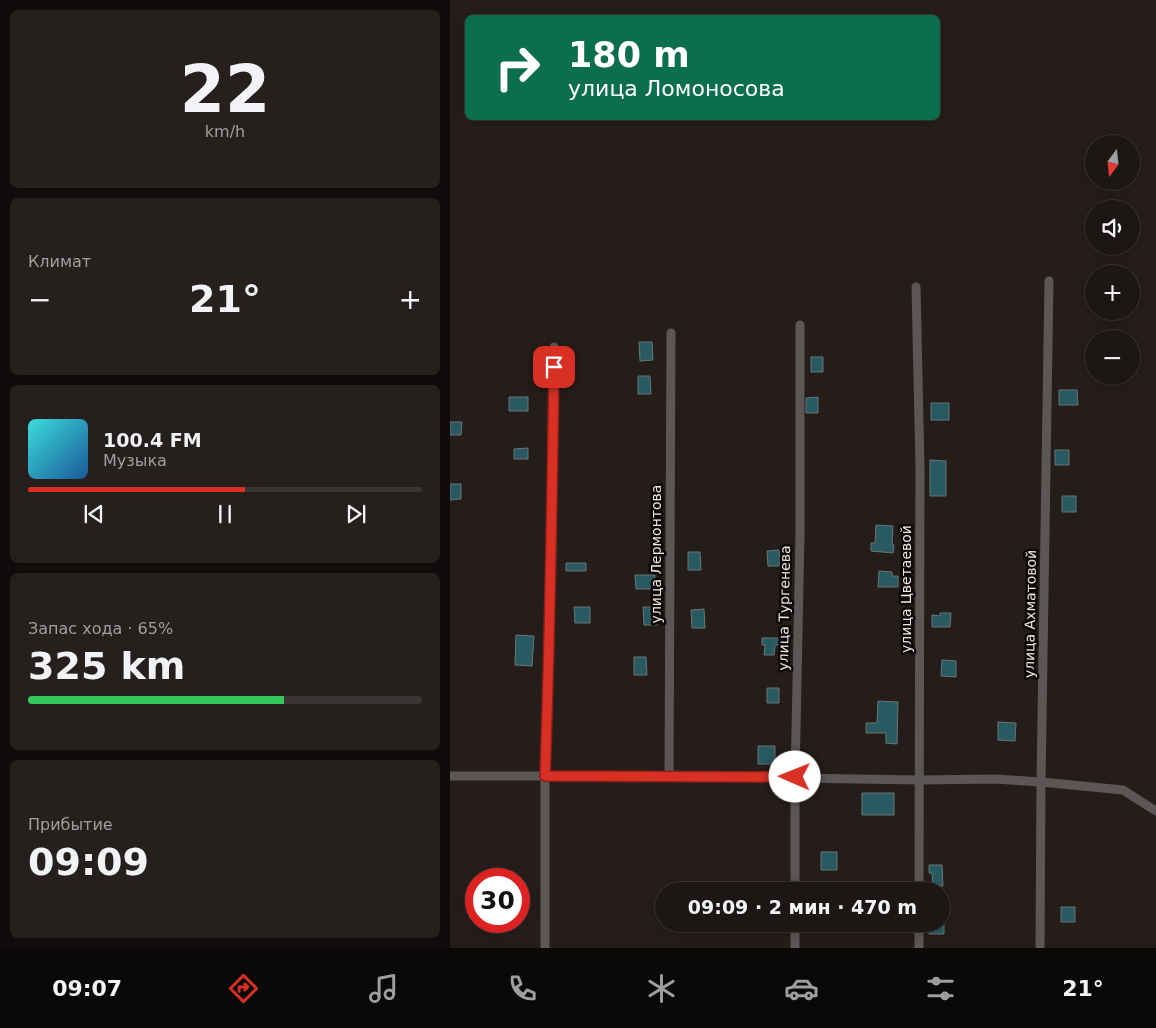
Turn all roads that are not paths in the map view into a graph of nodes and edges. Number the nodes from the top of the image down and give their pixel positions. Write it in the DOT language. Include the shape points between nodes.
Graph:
graph roads {
  1 [pos="1049,281"];
  2 [pos="916,287"];
  3 [pos="800,325"];
  4 [pos="671,333"];
  5 [pos="554,347"];
  6 [pos="450,776"];
  7 [pos="545,776"];
  8 [pos="669,776"];
  9 [pos="795,777"];
  10 [pos="919,780"];
  11 [pos="1041,782"];
  12 [pos="1156,811"];
  13 [pos="795,882"];
  14 [pos="919,882"];
  15 [pos="795,932"];
  16 [pos="919,932"];
  17 [pos="545,948"];
  18 [pos="795,948"];
  19 [pos="919,948"];
  20 [pos="1040,948"];
  1 -- 11 [label="street, улица Ахматовой"];
  2 -- 10 [label="street, улица Цветаевой" via="920,468"];
  3 -- 9 [label="street, улица Тургенева"];
  4 -- 8 [label="street, улица Лермонтова"];
  5 -- 7 [label="street"];
  6 -- 7 [label="street"];
  7 -- 8 [label="street"];
  7 -- 17 [label="street"];
  8 -- 9 [label="street"];
  9 -- 10 [label="street"];
  9 -- 13 [label="street, улица Тургенева"];
  10 -- 11 [label="street"];
  10 -- 14 [label="street, улица Цветаевой"];
  11 -- 12 [label="street" via="1123,790"];
  11 -- 20 [label="street, улица Ахматовой"];
  15 -- 18 [label="street"];
  16 -- 19 [label="street"];
}
